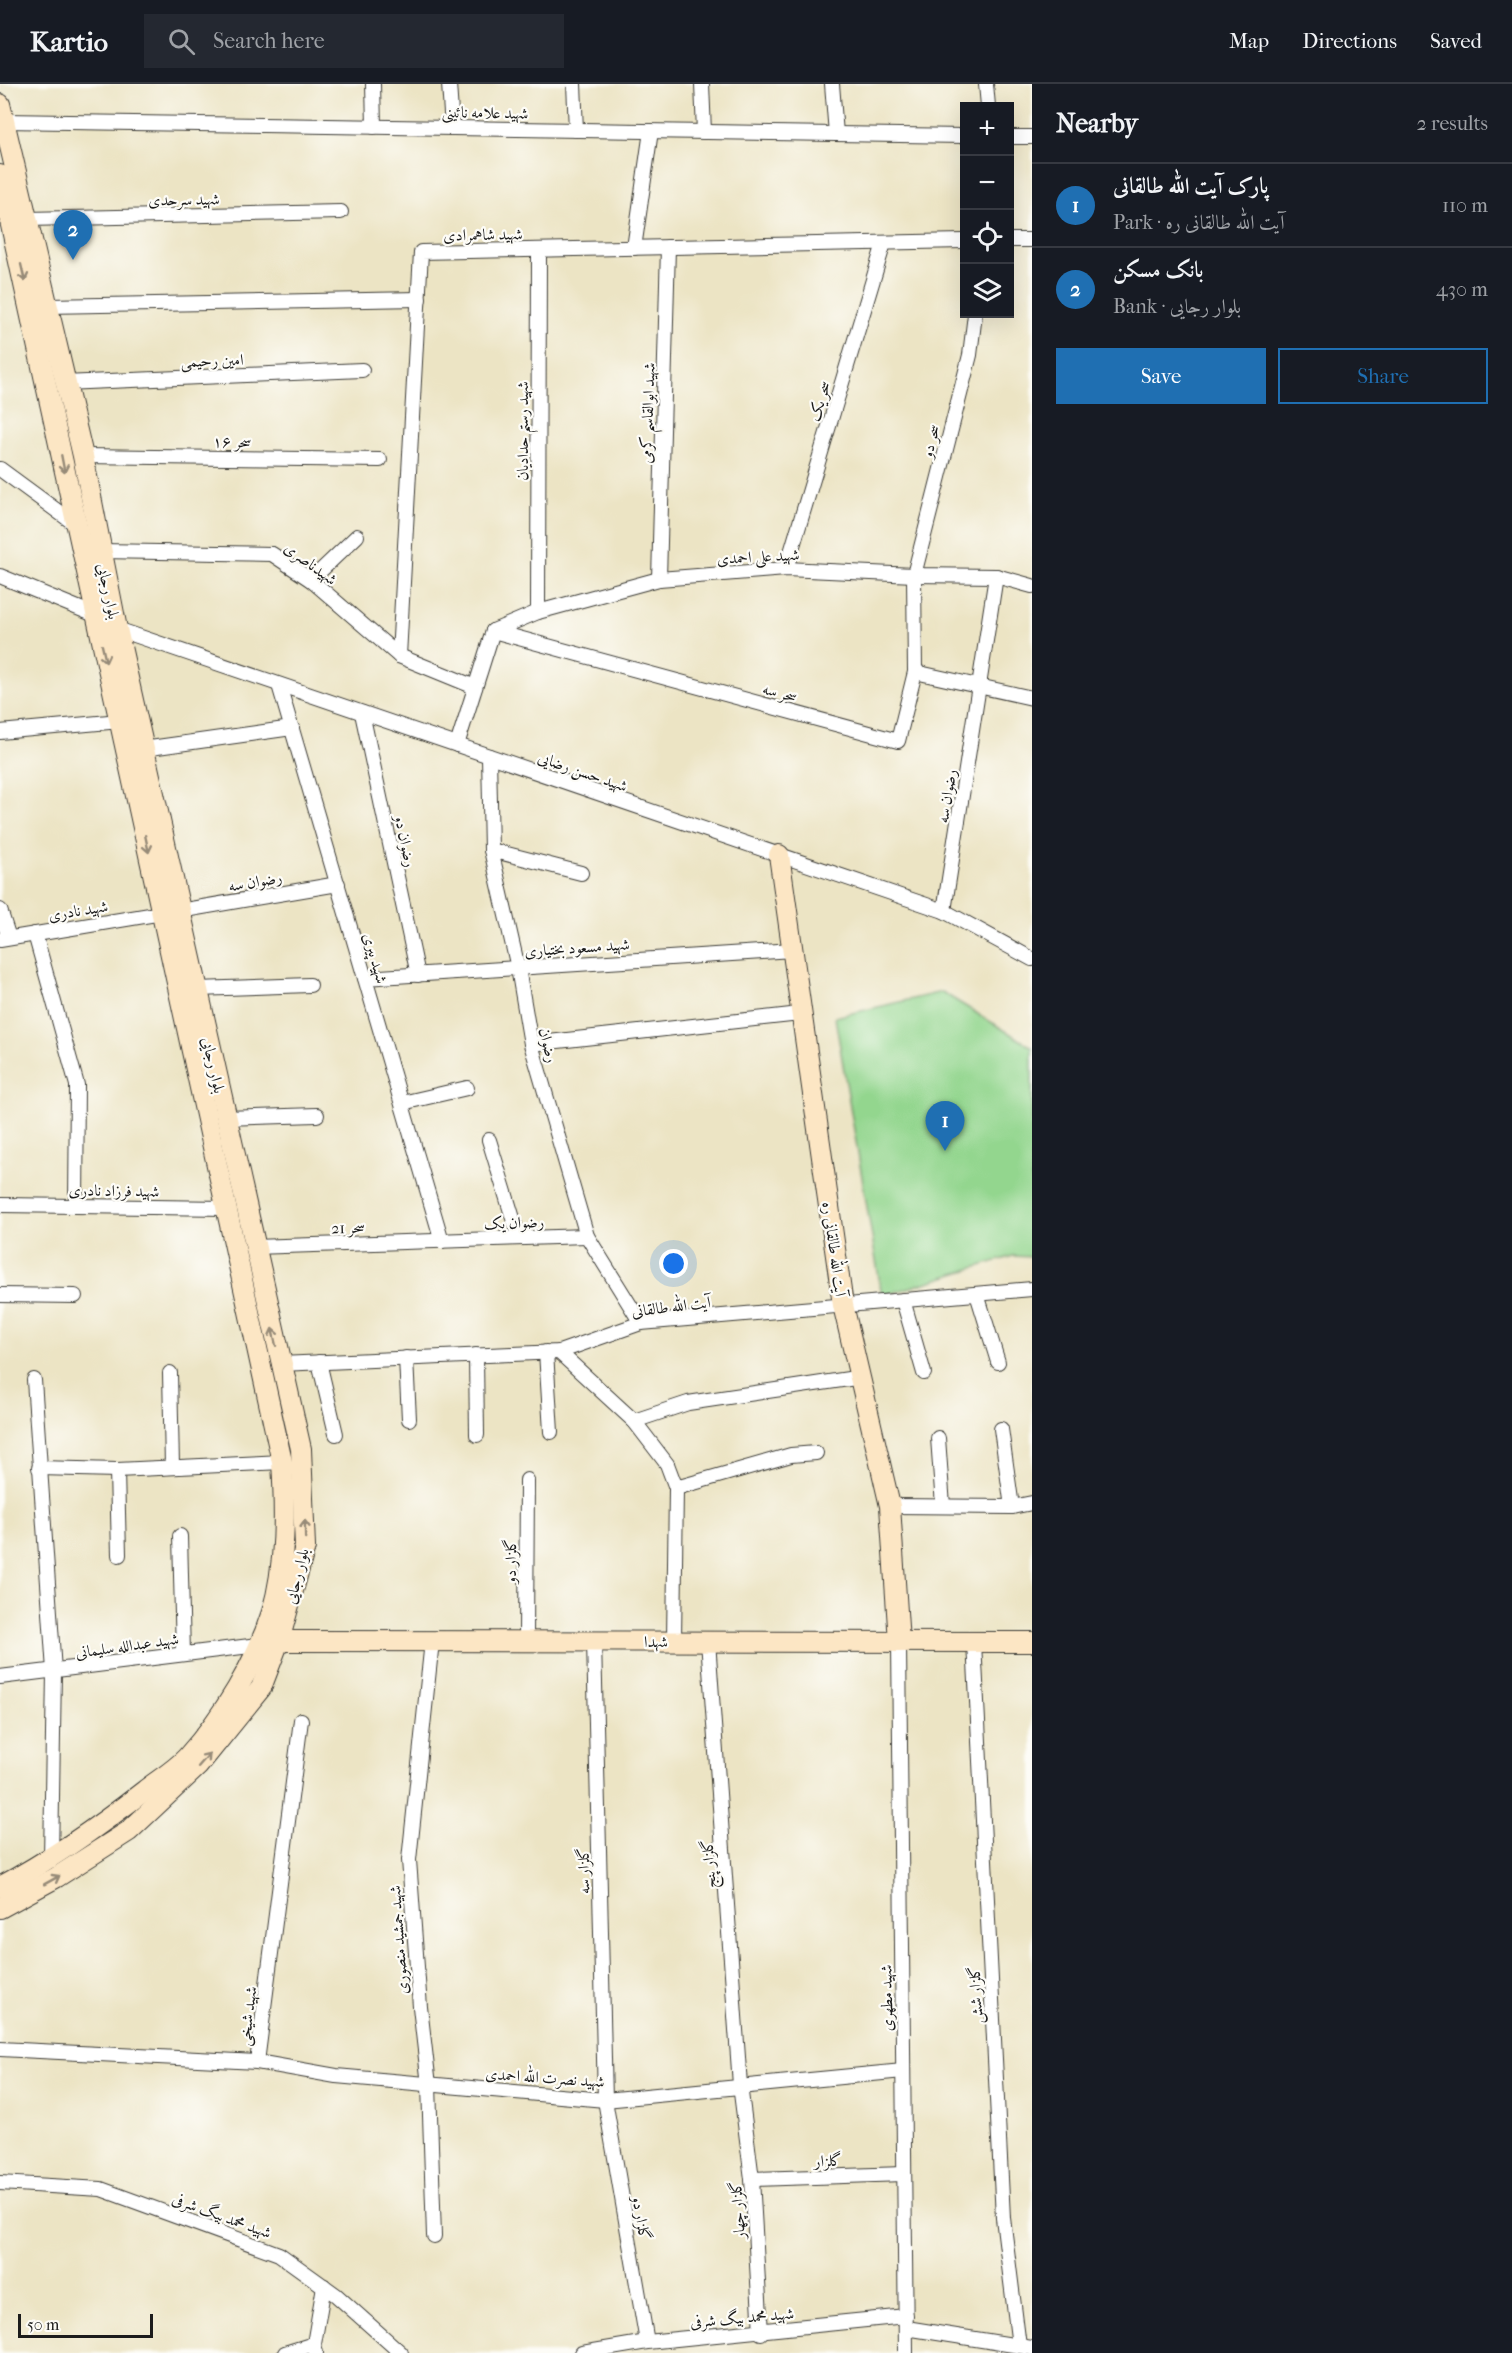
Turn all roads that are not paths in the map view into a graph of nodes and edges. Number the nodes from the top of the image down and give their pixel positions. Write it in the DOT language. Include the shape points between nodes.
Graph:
graph roads {
  1 [pos="373,84"];
  2 [pos="449,84"];
  3 [pos="574,84"];
  4 [pos="702,84"];
  5 [pos="832,84"];
  6 [pos="986,84"];
  7 [pos="988,102"];
  8 [pos="2,113"];
  9 [pos="374,127"];
  10 [pos="452,128"];
  11 [pos="576,130"];
  12 [pos="651,131"];
  13 [pos="704,132"];
  14 [pos="836,134"];
  15 [pos="960,136"];
  16 [pos="1014,137"];
  17 [pos="1032,137"];
  18 [pos="0,175"];
  19 [pos="341,212"];
  20 [pos="27,219"];
  21 [pos="1014,240"];
  22 [pos="1032,240"];
  23 [pos="960,241"];
  24 [pos="884,243"];
  25 [pos="668,247"];
  26 [pos="634,248"];
  27 [pos="539,250"];
  28 [pos="418,299"];
  29 [pos="47,306"];
  30 [pos="975,318"];
  31 [pos="362,370"];
  32 [pos="64,383"];
  33 [pos="83,456"];
  34 [pos="380,460"];
  35 [pos="0,469"];
  36 [pos="75,524"];
  37 [pos="357,536"];
  38 [pos="100,551"];
  39 [pos="786,569"];
  40 [pos="914,575"];
  41 [pos="0,576"];
  42 [pos="996,576"];
  43 [pos="659,579"];
  44 [pos="311,580"];
  45 [pos="1032,584"];
  46 [pos="538,612"];
  47 [pos="95,615"];
  48 [pos="117,629"];
  49 [pos="493,631"];
  50 [pos="399,656"];
  51 [pos="915,672"];
  52 [pos="279,685"];
  53 [pos="980,685"];
  54 [pos="475,687"];
  55 [pos="1032,698"];
  56 [pos="362,713"];
  57 [pos="120,721"];
  58 [pos="292,728"];
  59 [pos="0,732"];
  60 [pos="457,745"];
  61 [pos="143,749"];
  62 [pos="489,756"];
  63 [pos="491,850"];
  64 [pos="779,855"];
  65 [pos="580,873"];
  66 [pos="338,884"];
  67 [pos="0,910"];
  68 [pos="944,911"];
  69 [pos="171,912"];
  70 [pos="35,934"];
  71 [pos="5,939"];
  72 [pos="792,950"];
  73 [pos="1032,959"];
  74 [pos="518,968"];
  75 [pos="418,975"];
  76 [pos="365,978"];
  77 [pos="310,985"];
  78 [pos="197,989"];
  79 [pos="800,1014"];
  80 [pos="531,1044"];
  81 [pos="467,1088"];
  82 [pos="402,1103"];
  83 [pos="317,1115"];
  84 [pos="225,1118"];
  85 [pos="489,1140"];
  86 [pos="0,1205"];
  87 [pos="76,1206"];
  88 [pos="227,1208"];
  89 [pos="587,1236"];
  90 [pos="519,1238"];
  91 [pos="442,1241"];
  92 [pos="254,1247"];
  93 [pos="1032,1289"];
  94 [pos="977,1294"];
  95 [pos="0,1295"];
  96 [pos="75,1296"];
  97 [pos="903,1300"];
  98 [pos="843,1305"];
  99 [pos="641,1323"];
  100 [pos="552,1352"];
  101 [pos="476,1355"];
  102 [pos="406,1358"];
  103 [pos="319,1362"];
  104 [pos="998,1362"];
  105 [pos="280,1364"];
  106 [pos="170,1373"];
  107 [pos="924,1373"];
  108 [pos="862,1377"];
  109 [pos="33,1380"];
  110 [pos="409,1419"];
  111 [pos="634,1421"];
  112 [pos="1001,1429"];
  113 [pos="551,1432"];
  114 [pos="336,1434"];
  115 [pos="477,1435"];
  116 [pos="938,1438"];
  117 [pos="816,1453"];
  118 [pos="282,1462"];
  119 [pos="171,1466"];
  120 [pos="39,1468"];
  121 [pos="117,1470"];
  122 [pos="527,1480"];
  123 [pos="676,1488"];
  124 [pos="1032,1503"];
  125 [pos="890,1506"];
  126 [pos="943,1506"];
  127 [pos="1012,1507"];
  128 [pos="180,1536"];
  129 [pos="119,1556"];
  130 [pos="279,1641"];
  131 [pos="432,1641"];
  132 [pos="526,1641"];
  133 [pos="594,1641"];
  134 [pos="674,1641"];
  135 [pos="708,1641"];
  136 [pos="899,1642"];
  137 [pos="974,1642"];
  138 [pos="1032,1642"];
  139 [pos="258,1645"];
  140 [pos="183,1654"];
  141 [pos="54,1671"];
  142 [pos="0,1677"];
  143 [pos="302,1720"];
  144 [pos="51,1860"];
  145 [pos="0,1887"];
  146 [pos="0,1908"];
  147 [pos="0,2049"];
  148 [pos="257,2062"];
  149 [pos="903,2071"];
  150 [pos="429,2085"];
  151 [pos="741,2085"];
  152 [pos="605,2100"];
  153 [pos="904,2174"];
  154 [pos="752,2178"];
  155 [pos="0,2183"];
  156 [pos="434,2236"];
  157 [pos="324,2286"];
  158 [pos="906,2322"];
  159 [pos="761,2333"];
  160 [pos="646,2342"];
  161 [pos="1025,2347"];
  162 [pos="315,2349"];
  163 [pos="285,2353"];
  164 [pos="401,2353"];
  165 [pos="582,2353"];
  166 [pos="906,2353"];
  1 -- 9 [label="street"];
  2 -- 10 [label="street"];
  3 -- 11 [label="street"];
  4 -- 13 [label="street"];
  5 -- 14 [label="street"];
  6 -- 7 [label="street"];
  8 -- 9 [label="street, شهید علامه‌ نائینی"];
  8 -- 20 [label="main road, بلوار رجایی"];
  9 -- 10 [label="street, شهید علامه‌ نائینی"];
  10 -- 11 [label="street, شهید علامه‌ نائینی"];
  11 -- 12 [label="street, شهید علامه‌ نائینی"];
  12 -- 13 [label="street, شهید علامه‌ نائینی"];
  12 -- 26 [label="street"];
  13 -- 14 [label="street, شهید علامه‌ نائینی"];
  14 -- 15 [label="street, شهید علامه‌ نائینی"];
  16 -- 17 [label="street"];
  18 -- 36 [label="main road, بلوار رجایی, one-way"];
  19 -- 20 [label="street, شهید سرحدی"];
  20 -- 29 [label="main road, بلوار رجایی"];
  21 -- 22 [label="street"];
  23 -- 24 [label="street, شهید شاهمرادی"];
  24 -- 25 [label="street, شهید شاهمرادی"];
  24 -- 39 [label="street, سحر یک"];
  25 -- 26 [label="street, شهید شاهمرادی"];
  25 -- 43 [label="street, شهید ابوالقاسم کرمی"];
  26 -- 27 [label="street, شهید شاهمرادی"];
  27 -- 28 [label="street, شهید شاهمرادی" via="421,252"];
  27 -- 46 [label="street, شهید رستم حدادیان"];
  28 -- 29 [label="street"];
  28 -- 50 [label="street"];
  29 -- 32 [label="main road, بلوار رجایی"];
  30 -- 40 [label="street, سحر دو" via="970,355"];
  31 -- 32 [label="street, امین رحیمی"];
  32 -- 33 [label="main road, بلوار رجایی"];
  33 -- 34 [label="street, سحر ۱۶"];
  33 -- 38 [label="main road, بلوار رجایی"];
  35 -- 36 [label="street"];
  36 -- 47 [label="main road, بلوار رجایی"];
  37 -- 44 [label="street"];
  38 -- 44 [label="street, شهیدناصری" via="273,554"];
  38 -- 48 [label="main road, بلوار رجایی"];
  39 -- 40 [label="street, شهید علی احمدی"];
  39 -- 43 [label="street, شهید علی احمدی"];
  40 -- 42 [label="street, شهید علی احمدی"];
  40 -- 51 [label="street, سحر سه"];
  41 -- 47 [label="street"];
  42 -- 45 [label="street, شهید علی احمدی"];
  42 -- 53 [label="street, رضوان سه"];
  43 -- 46 [label="street, شهید علی احمدی"];
  44 -- 50 [label="street, شهیدناصری"];
  46 -- 49 [label="street, شهید علی احمدی"];
  47 -- 57 [label="main road, بلوار رجایی, one-way"];
  48 -- 52 [label="street, شهید حسن رضایی"];
  48 -- 61 [label="main road, بلوار رجایی"];
  49 -- 51 [label="street, سحر سه" via="898,741"];
  49 -- 54 [label="street"];
  50 -- 54 [label="street, شهیدناصری"];
  51 -- 53 [label="street"];
  52 -- 56 [label="street, شهید حسن رضایی"];
  52 -- 58 [label="street, شهید پیری"];
  53 -- 55 [label="street"];
  53 -- 68 [label="street, رضوان سه"];
  54 -- 60 [label="street"];
  56 -- 60 [label="street, شهید حسن رضایی"];
  56 -- 75 [label="street, رضوان دو"];
  57 -- 59 [label="street"];
  57 -- 69 [label="main road, بلوار رجایی, one-way"];
  58 -- 61 [label="street"];
  58 -- 66 [label="street, شهید پیری"];
  60 -- 62 [label="street, شهید حسن رضایی"];
  61 -- 69 [label="main road, بلوار رجایی"];
  62 -- 63 [label="street, رضوان"];
  62 -- 64 [label="street, شهید حسن رضایی"];
  63 -- 65 [label="street"];
  63 -- 74 [label="street, رضوان"];
  64 -- 68 [label="street, شهید حسن رضایی"];
  64 -- 72 [label="main road, آیت الله طالقانی ره"];
  66 -- 69 [label="street, رضوان سه"];
  66 -- 76 [label="street, شهید پیری"];
  67 -- 71 [label="street"];
  68 -- 73 [label="street, شهید حسن رضایی"];
  69 -- 70 [label="street, شهید نادری"];
  69 -- 78 [label="main road, بلوار رجایی"];
  69 -- 88 [label="main road, بلوار رجایی"];
  70 -- 71 [label="street, شهید نادری"];
  70 -- 87 [label="street" via="77,1085"];
  72 -- 74 [label="street, شهید مسعود بختیاری"];
  72 -- 79 [label="main road, آیت الله طالقانی ره"];
  74 -- 75 [label="street, شهید مسعود بختیاری"];
  74 -- 80 [label="street, رضوان"];
  75 -- 76 [label="street, شهید مسعود بختیاری"];
  76 -- 82 [label="street, شهید پیری"];
  77 -- 78 [label="street"];
  78 -- 84 [label="main road, بلوار رجایی"];
  79 -- 80 [label="street"];
  79 -- 98 [label="main road, آیت الله طالقانی ره"];
  80 -- 89 [label="street, رضوان"];
  81 -- 82 [label="street"];
  82 -- 91 [label="street, شهید پیری"];
  83 -- 84 [label="street"];
  84 -- 92 [label="main road, بلوار رجایی"];
  85 -- 90 [label="street"];
  86 -- 87 [label="street, شهید فرزاد نادری"];
  87 -- 88 [label="street, شهید فرزاد نادری"];
  88 -- 118 [label="main road, بلوار رجایی"];
  89 -- 90 [label="street, رضوان یک"];
  89 -- 99 [label="street, رضوان"];
  90 -- 91 [label="street, رضوان یک"];
  91 -- 92 [label="street, سحر 21"];
  105 -- 92 [label="main road, بلوار رجایی, one-way"];
  93 -- 94 [label="street, آیت الله طالقانی"];
  94 -- 97 [label="street, آیت الله طالقانی"];
  94 -- 104 [label="street"];
  95 -- 96 [label="street"];
  97 -- 98 [label="street, آیت الله طالقانی"];
  97 -- 107 [label="street"];
  98 -- 99 [label="street, آیت الله طالقانی"];
  98 -- 108 [label="main road, آیت الله طالقانی ره"];
  99 -- 100 [label="street, آیت الله طالقانی"];
  100 -- 101 [label="street, آیت الله طالقانی"];
  100 -- 111 [label="street"];
  100 -- 113 [label="street"];
  101 -- 102 [label="street, آیت الله طالقانی"];
  101 -- 115 [label="street"];
  102 -- 103 [label="street, آیت الله طالقانی"];
  102 -- 110 [label="street"];
  103 -- 105 [label="street, آیت الله طالقانی"];
  103 -- 114 [label="street"];
  130 -- 105 [label="main road, بلوار رجایی, one-way" via="305,1547 301,1449"];
  106 -- 119 [label="street"];
  108 -- 111 [label="street" via="688,1403"];
  108 -- 125 [label="main road, آیت الله طالقانی ره"];
  109 -- 120 [label="street"];
  111 -- 123 [label="street" via="667,1464"];
  112 -- 127 [label="street"];
  116 -- 126 [label="street"];
  117 -- 123 [label="street" via="791,1455"];
  118 -- 119 [label="street"];
  118 -- 139 [label="main road, بلوار رجایی" via="282,1547 272,1611"];
  119 -- 121 [label="street"];
  120 -- 121 [label="street"];
  120 -- 141 [label="street"];
  121 -- 129 [label="street"];
  122 -- 132 [label="street, گلزار دو"];
  123 -- 134 [label="street"];
  124 -- 127 [label="street"];
  125 -- 126 [label="street"];
  125 -- 136 [label="main road, آیت الله طالقانی ره"];
  126 -- 127 [label="street"];
  128 -- 140 [label="street"];
  130 -- 131 [label="main road, شهدا"];
  146 -- 130 [label="main road, بلوار رجایی, one-way" via="129,1831 169,1795 229,1731 261,1688"];
  131 -- 132 [label="main road, شهدا"];
  131 -- 150 [label="street, شهید جمشید منصوری" via="409,1860"];
  132 -- 133 [label="main road, شهدا"];
  133 -- 134 [label="main road, شهدا"];
  133 -- 152 [label="street, گلزار سه"];
  134 -- 135 [label="main road, شهدا"];
  135 -- 136 [label="main road, شهدا"];
  135 -- 151 [label="street, گلزار پنج"];
  136 -- 137 [label="main road, شهدا"];
  136 -- 149 [label="street, شهید مطهری"];
  137 -- 138 [label="main road, شهدا"];
  137 -- 161 [label="street, گلزار شش" via="1003,2218"];
  139 -- 140 [label="street, شهید عبدالله سلیمانی"];
  139 -- 144 [label="main road, بلوار رجایی" via="244,1675 186,1757"];
  140 -- 141 [label="street, شهید عبدالله سلیمانی"];
  141 -- 142 [label="street, شهید عبدالله سلیمانی"];
  141 -- 144 [label="street"];
  143 -- 148 [label="street, شهید شیخی"];
  144 -- 145 [label="main road, بلوار رجایی"];
  147 -- 148 [label="street, شهید شیخی"];
  148 -- 150 [label="street, شهید نصرت الله احمدی" via="336,2076"];
  149 -- 151 [label="street, شهید نصرت الله احمدی"];
  149 -- 153 [label="street, شهید مطهری"];
  150 -- 152 [label="street, شهید نصرت الله احمدی"];
  150 -- 156 [label="street, شهید جمشید منصوری"];
  151 -- 152 [label="street, شهید نصرت الله احمدی"];
  151 -- 154 [label="street, گلزار چهار"];
  152 -- 160 [label="street, گلزار دو"];
  153 -- 154 [label="street, گلزار"];
  153 -- 158 [label="street, شهید مطهری"];
  154 -- 159 [label="street, گلزار چهار"];
  155 -- 157 [label="street, شهید محمد بیگ شرفی" via="101,2188 279,2254"];
  157 -- 162 [label="street"];
  157 -- 164 [label="street, شهید محمد بیگ شرفی"];
  158 -- 159 [label="street, شهید محمد بیگ شرفی"];
  158 -- 161 [label="street, شهید محمد بیگ شرفی"];
  158 -- 166 [label="street, شهید مطهری"];
  159 -- 160 [label="street, شهید محمد بیگ شرفی"];
  160 -- 165 [label="street, شهید محمد بیگ شرفی"];
  162 -- 163 [label="street"];
}
